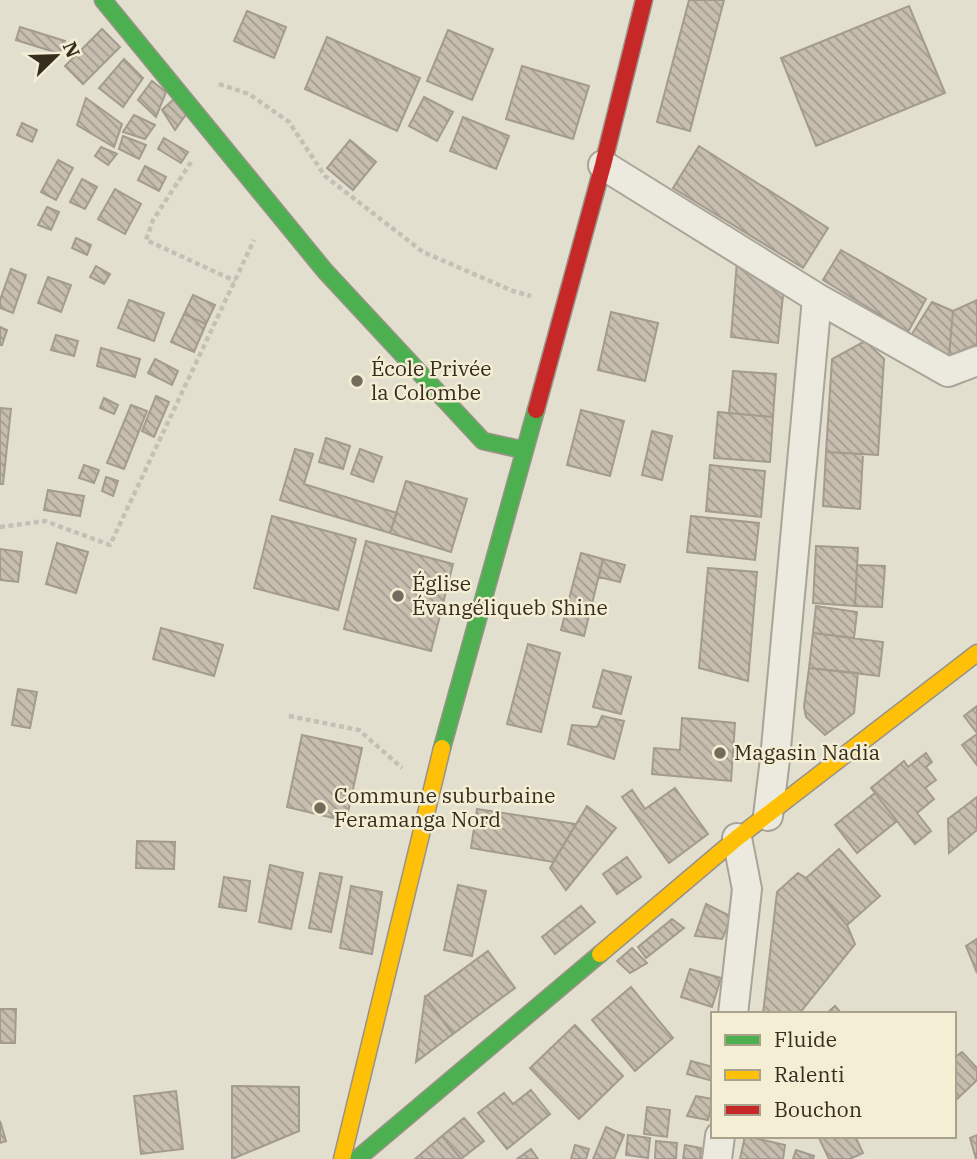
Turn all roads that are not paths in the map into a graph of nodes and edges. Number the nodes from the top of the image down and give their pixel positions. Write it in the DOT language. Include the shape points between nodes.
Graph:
graph roads {
  1 [pos="103,0"];
  2 [pos="644,0"];
  3 [pos="603,164"];
  4 [pos="817,298"];
  5 [pos="977,361"];
  6 [pos="524,450"];
  7 [pos="977,653"];
  8 [pos="768,816"];
  9 [pos="737,838"];
  10 [pos="733,1012"];
  11 [pos="720,1138"];
  12 [pos="342,1159"];
  13 [pos="357,1159"];
  14 [pos="717,1159"];
  1 -- 6 [label="street" via="325,271 483,441"];
  2 -- 3 [label="street"];
  3 -- 4 [label="street"];
  3 -- 6 [label="street"];
  4 -- 5 [label="street" via="948,372"];
  4 -- 8 [label="street"];
  6 -- 12 [label="street" via="430,789"];
  7 -- 8 [label="street"];
  8 -- 9 [label="street"];
  9 -- 10 [label="street" via="747,889"];
  9 -- 13 [label="street"];
  11 -- 14 [label="street"];
}
